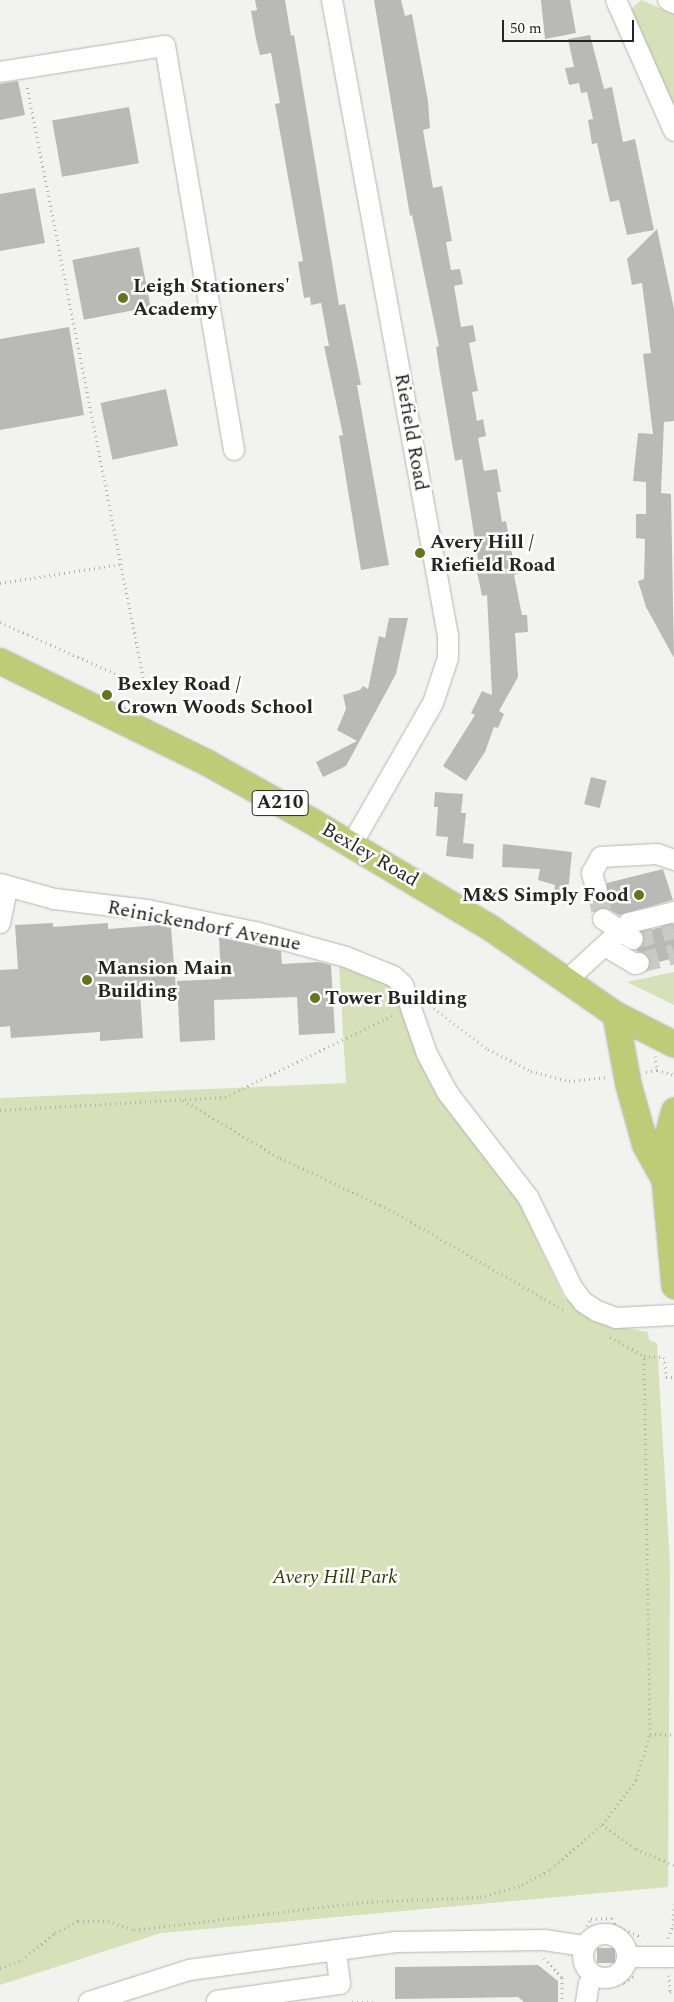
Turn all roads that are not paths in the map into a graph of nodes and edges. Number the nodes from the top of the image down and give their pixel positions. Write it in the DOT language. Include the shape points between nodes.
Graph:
graph roads {
  1 [pos="332,0"];
  2 [pos="616,0"];
  3 [pos="668,0"];
  4 [pos="674,3"];
  5 [pos="0,72"];
  6 [pos="674,131"];
  7 [pos="234,450"];
  8 [pos="0,661"];
  9 [pos="352,844"];
  10 [pos="674,860"];
  11 [pos="4,887"];
  12 [pos="596,891"];
  13 [pos="674,912"];
  14 [pos="604,919"];
  15 [pos="0,923"];
  16 [pos="626,947"];
  17 [pos="565,982"];
  18 [pos="615,1014"];
  19 [pos="674,1044"];
  20 [pos="672,1122"];
  21 [pos="664,1180"];
  22 [pos="674,1285"];
  23 [pos="674,1315"];
  24 [pos="584,1946"];
  25 [pos="336,1950"];
  26 [pos="634,1962"];
  27 [pos="668,1964"];
  28 [pos="598,1982"];
  29 [pos="217,2001"];
  30 [pos="89,2002"];
  31 [pos="586,2002"];
  1 -- 9 [label="street, Riefield Road" via="448,636 448,658 433,703"];
  2 -- 6 [label="street"];
  3 -- 4 [label="street"];
  5 -- 7 [label="street" via="165,46"];
  8 -- 9 [label="main road, Bexley Road / A210" via="208,763"];
  9 -- 17 [label="main road, Bexley Road / A210" via="488,926"];
  10 -- 12 [label="street" via="657,854 601,857 592,873"];
  11 -- 15 [label="street"];
  11 -- 23 [label="street, Reinickendorf Avenue" via="54,899 147,910 255,932 346,957 393,976 403,985 427,1054 447,1092 528,1197 573,1289 583,1302 616,1318"];
  13 -- 16 [label="street" via="629,922"];
  14 -- 16 [label="street"];
  16 -- 17 [label="street"];
  17 -- 18 [label="main road, Bexley Road / A210"];
  18 -- 19 [label="main road, Bexley Road / A210"];
  18 -- 21 [label="main road" via="644,1145"];
  20 -- 21 [label="main road" via="662,1155"];
  21 -- 22 [label="main road"];
  24 -- 25 [label="street" via="544,1940 396,1942"];
  24 -- 26 [label="street" via="593,1936 607,1933 624,1944"];
  24 -- 28 [label="street" via="584,1963"];
  25 -- 29 [label="street" via="340,1984"];
  25 -- 30 [label="street" via="189,1970"];
  26 -- 27 [label="street"];
  26 -- 28 [label="street" via="616,1975"];
  28 -- 31 [label="street" via="589,1984"];
}
